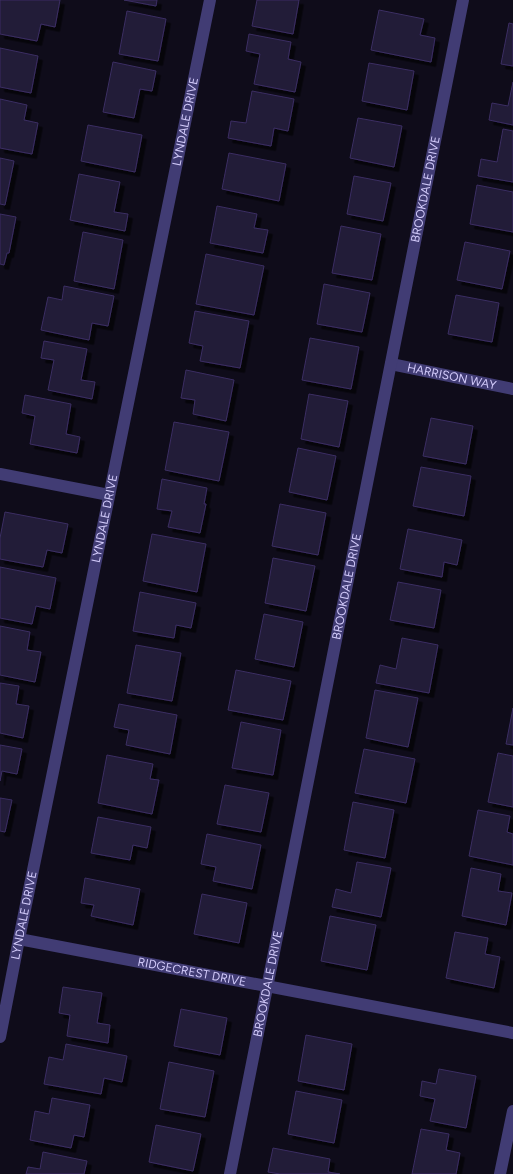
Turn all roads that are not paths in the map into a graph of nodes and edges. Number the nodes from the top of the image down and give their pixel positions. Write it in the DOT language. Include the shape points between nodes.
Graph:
graph roads {
  1 [pos="210,0"];
  2 [pos="463,0"];
  3 [pos="391,364"];
  4 [pos="513,389"];
  5 [pos="0,474"];
  6 [pos="109,495"];
  7 [pos="18,939"];
  8 [pos="268,986"];
  9 [pos="513,1033"];
  10 [pos="0,1037"];
  11 [pos="513,1111"];
  12 [pos="230,1174"];
  13 [pos="500,1174"];
  1 -- 6 [label="street, LYNDALE DRIVE"];
  2 -- 3 [label="street, BROOKDALE DRIVE"];
  3 -- 4 [label="street, HARRISON WAY"];
  3 -- 8 [label="street, BROOKDALE DRIVE"];
  5 -- 6 [label="street"];
  6 -- 7 [label="street, LYNDALE DRIVE"];
  7 -- 8 [label="street, RIDGECREST DRIVE"];
  7 -- 10 [label="street, LYNDALE DRIVE"];
  8 -- 9 [label="street, RIDGECREST DRIVE"];
  8 -- 12 [label="street, BROOKDALE DRIVE"];
  11 -- 13 [label="street"];
}
